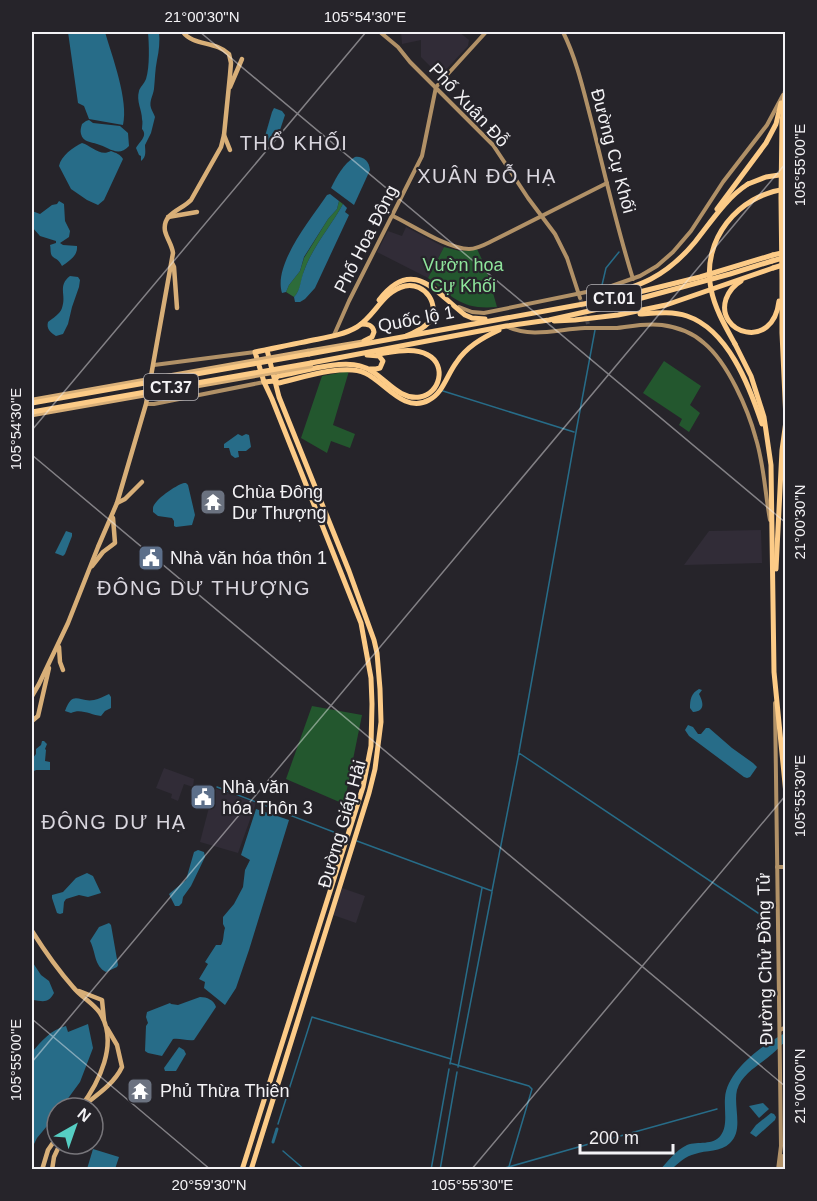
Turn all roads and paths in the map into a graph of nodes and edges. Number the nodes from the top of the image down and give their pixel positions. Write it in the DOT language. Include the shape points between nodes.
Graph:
graph roads {
  1 [pos="183,32"];
  2 [pos="380,32"];
  3 [pos="486,32"];
  4 [pos="563,32"];
  5 [pos="242,59"];
  6 [pos="786,81"];
  7 [pos="786,86"];
  8 [pos="436,87"];
  9 [pos="228,92"];
  10 [pos="441,92"];
  11 [pos="435,94"];
  12 [pos="783,96"];
  13 [pos="224,135"];
  14 [pos="230,150"];
  15 [pos="786,174"];
  16 [pos="607,183"];
  17 [pos="786,189"];
  18 [pos="781,198"];
  19 [pos="197,212"];
  20 [pos="393,216"];
  21 [pos="542,216"];
  22 [pos="168,217"];
  23 [pos="705,227"];
  24 [pos="786,252"];
  25 [pos="786,257"];
  26 [pos="172,261"];
  27 [pos="773,261"];
  28 [pos="786,264"];
  29 [pos="756,274"];
  30 [pos="633,279"];
  31 [pos="579,296"];
  32 [pos="446,298"];
  33 [pos="177,308"];
  34 [pos="558,309"];
  35 [pos="370,314"];
  36 [pos="618,315"];
  37 [pos="498,319"];
  38 [pos="537,322"];
  39 [pos="361,324"];
  40 [pos="506,326"];
  41 [pos="334,335"];
  42 [pos="406,336"];
  43 [pos="364,341"];
  44 [pos="382,341"];
  45 [pos="267,350"];
  46 [pos="255,352"];
  47 [pos="309,352"];
  48 [pos="350,356"];
  49 [pos="326,360"];
  50 [pos="154,365"];
  51 [pos="369,369"];
  52 [pos="274,381"];
  53 [pos="264,382"];
  54 [pos="32,401"];
  55 [pos="146,404"];
  56 [pos="32,413"];
  57 [pos="786,421"];
  58 [pos="768,442"];
  59 [pos="142,482"];
  60 [pos="117,503"];
  61 [pos="113,515"];
  62 [pos="772,536"];
  63 [pos="88,570"];
  64 [pos="774,607"];
  65 [pos="58,644"];
  66 [pos="49,663"];
  67 [pos="63,670"];
  68 [pos="774,672"];
  69 [pos="32,696"];
  70 [pos="32,721"];
  71 [pos="786,794"];
  72 [pos="777,867"];
  73 [pos="786,867"];
  74 [pos="32,931"];
  75 [pos="75,990"];
  76 [pos="104,1022"];
  77 [pos="786,1027"];
  78 [pos="780,1032"];
  79 [pos="266,1094"];
  80 [pos="89,1096"];
  81 [pos="96,1096"];
  82 [pos="274,1097"];
  83 [pos="242,1170"];
  84 [pos="252,1170"];
  85 [pos="780,1170"];
  1 -- 9 [label="main road" via="229,54"];
  2 -- 8 [label="main road, Phố Xuân Đỗ"];
  3 -- 8 [label="main road"];
  4 -- 16 [label="main road, Đường Cự Khối" via="581,83"];
  5 -- 9 [label="main road"];
  6 -- 12 [label="main road"];
  7 -- 18 [label="highway"];
  8 -- 10 [label="main road, Phố Xuân Đỗ"];
  8 -- 11 [label="main road, Phố Hoa Động"];
  9 -- 13 [label="main road"];
  10 -- 11 [label="main road"];
  10 -- 21 [label="main road, Phố Xuân Đỗ" via="493,145"];
  11 -- 20 [label="main road, Phố Hoa Động" via="422,156"];
  12 -- 23 [label="highway" via="772,133"];
  12 -- 30 [label="main road" via="767,125 686,238 661,262"];
  13 -- 14 [label="main road"];
  13 -- 22 [label="main road" via="191,200"];
  15 -- 23 [label="highway, bridge" via="748,184"];
  16 -- 21 [label="main road"];
  16 -- 30 [label="main road, Đường Cự Khối"];
  17 -- 58 [label="highway, bridge" via="762,195 726,222 713,248 709,274 719,314 751,376"];
  18 -- 29 [label="highway" via="778,310 765,330 748,333 730,322 725,304 735,285"];
  18 -- 57 [label="highway"];
  19 -- 22 [label="main road"];
  20 -- 21 [label="main road" via="442,241 468,249"];
  20 -- 41 [label="main road, Phố Hoa Động"];
  21 -- 31 [label="main road, Phố Xuân Đỗ" via="567,258"];
  22 -- 26 [label="main road" via="165,228"];
  23 -- 34 [label="highway" via="678,261 646,283"];
  24 -- 27 [label="highway, CT.01, bridge"];
  25 -- 27 [label="highway, CT.01, bridge"];
  26 -- 33 [label="main road"];
  26 -- 50 [label="main road"];
  27 -- 28 [label="highway, bridge"];
  27 -- 29 [label="highway"];
  27 -- 34 [label="highway, Quốc lộ 1 / CT.01"];
  27 -- 38 [label="highway, Quốc lộ 1 / CT.01" via="615,305"];
  29 -- 36 [label="highway" via="666,305"];
  30 -- 31 [label="main road"];
  31 -- 32 [label="main road" via="484,313 460,308"];
  32 -- 35 [label="highway" via="421,281 406,279 387,291"];
  32 -- 37 [label="highway" via="472,318"];
  34 -- 37 [label="highway, Quốc lộ 1 / CT.01"];
  35 -- 39 [label="highway"];
  35 -- 42 [label="highway" via="398,289 418,287 432,302 432,316 423,327"];
  36 -- 38 [label="highway"];
  36 -- 58 [label="highway" via="674,313 709,329 742,373"];
  37 -- 42 [label="highway, Quốc lộ 1 / CT.01"];
  38 -- 40 [label="highway, Quốc lộ 1 / CT.01"];
  39 -- 41 [label="highway"];
  39 -- 43 [label="highway" via="369,325 374,332"];
  40 -- 48 [label="highway, Quốc lộ 1 / CT.01"];
  40 -- 52 [label="highway" via="463,354 436,395 420,403 398,397 367,373 352,369"];
  40 -- 62 [label="main road" via="529,333 589,326 668,326 704,342 733,382 757,440"];
  41 -- 45 [label="highway"];
  42 -- 44 [label="highway, Quốc lộ 1 / CT.01"];
  43 -- 44 [label="main road"];
  43 -- 47 [label="main road"];
  44 -- 47 [label="highway, Quốc lộ 1 / CT.37"];
  45 -- 46 [label="highway"];
  45 -- 52 [label="highway, Đường Giáp Hải"];
  46 -- 50 [label="main road"];
  46 -- 53 [label="highway, Đường Giáp Hải"];
  47 -- 54 [label="highway, CT.37, bridge"];
  48 -- 49 [label="highway, Quốc lộ 1 / CT.01"];
  48 -- 51 [label="highway" via="380,357 380,368"];
  48 -- 51 [label="highway" via="408,351 426,354 438,366 439,381 429,394 412,397 397,391"];
  49 -- 56 [label="highway, Quốc lộ 1 / CT.37, bridge"];
  50 -- 55 [label="main road"];
  51 -- 52 [label="highway" via="342,365 279,376"];
  52 -- 53 [label="highway"];
  52 -- 82 [label="highway, Đường Giáp Hải" via="374,639 381,722 369,793"];
  53 -- 55 [label="main road"];
  53 -- 79 [label="highway, Đường Giáp Hải" via="361,623 372,704 371,746 363,787"];
  55 -- 60 [label="main road"];
  57 -- 64 [label="highway"];
  58 -- 62 [label="highway"];
  59 -- 60 [label="main road"];
  60 -- 61 [label="main road"];
  61 -- 63 [label="main road"];
  61 -- 63 [label="main road" via="115,543"];
  62 -- 64 [label="highway"];
  63 -- 65 [label="main road"];
  64 -- 68 [label="highway"];
  65 -- 66 [label="main road"];
  65 -- 67 [label="main road"];
  66 -- 69 [label="main road"];
  66 -- 70 [label="main road" via="38,716"];
  68 -- 71 [label="highway"];
  68 -- 72 [label="main road, Đường Chử Đồng Tử"];
  72 -- 73 [label="main road"];
  72 -- 78 [label="main road, Đường Chử Đồng Tử"];
  74 -- 75 [label="main road"];
  75 -- 76 [label="main road" via="92,1004"];
  75 -- 76 [label="main road" via="102,1000"];
  76 -- 80 [label="main road" via="108,1051"];
  76 -- 81 [label="main road" via="117,1046 122,1067"];
  77 -- 78 [label="main road"];
  78 -- 85 [label="main road, Đường Chử Đồng Tử"];
  79 -- 82 [label="highway"];
  79 -- 83 [label="highway, Đường Giáp Hải"];
  82 -- 84 [label="highway, Đường Giáp Hải"];
}
